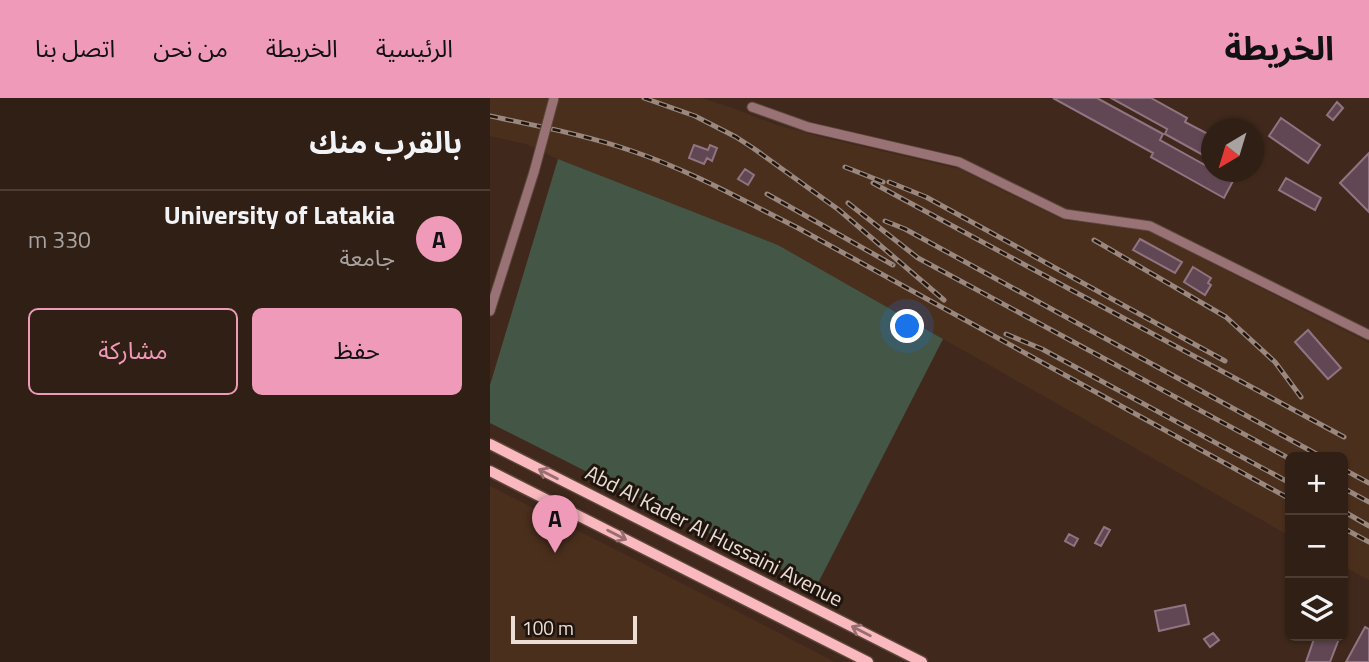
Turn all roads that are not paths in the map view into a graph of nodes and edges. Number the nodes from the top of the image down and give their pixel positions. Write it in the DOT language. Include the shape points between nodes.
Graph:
graph roads {
  1 [pos="554,98"];
  2 [pos="752,107"];
  3 [pos="490,311"];
  4 [pos="1369,335"];
  5 [pos="490,444"];
  6 [pos="490,471"];
  7 [pos="868,662"];
  8 [pos="922,662"];
  1 -- 3 [label="street, bridge"];
  2 -- 4 [label="street" via="808,127 959,162 1065,214 1150,226"];
  8 -- 5 [label="main road, Abd Al Kader Al Hussaini Avenue, one-way"];
  6 -- 7 [label="main road, Abd Al Kader Al Hussaini Avenue, one-way"];
}
